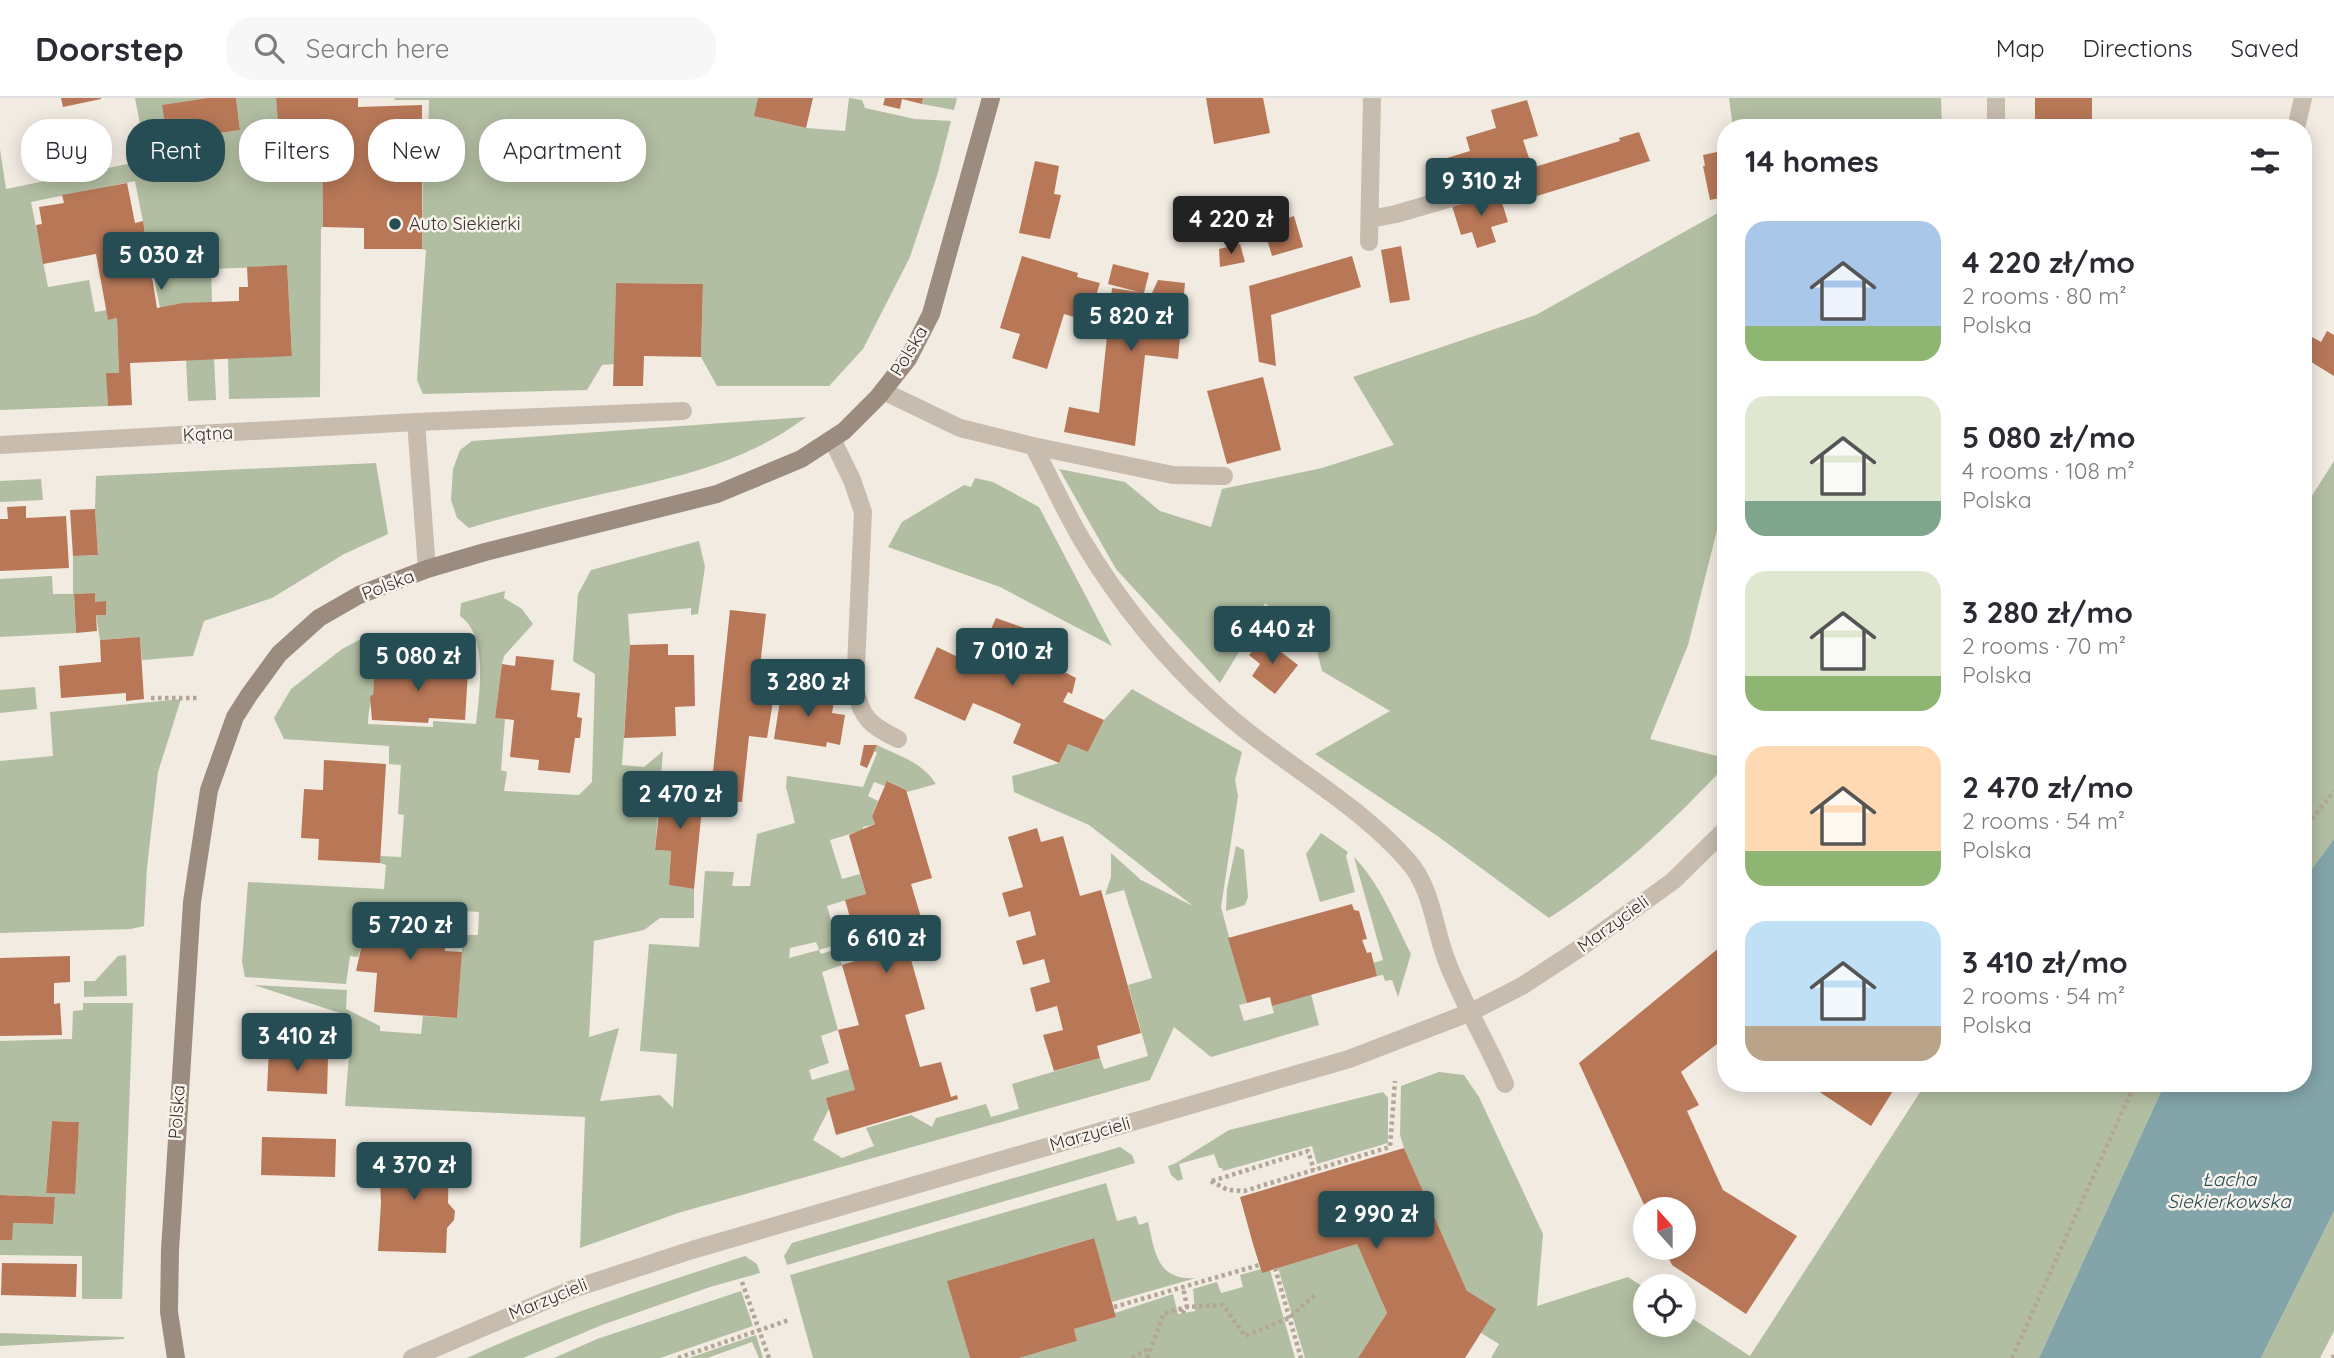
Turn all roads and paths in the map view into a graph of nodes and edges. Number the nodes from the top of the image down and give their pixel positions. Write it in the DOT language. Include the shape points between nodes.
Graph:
graph roads {
  1 [pos="991,98"];
  2 [pos="1372,98"];
  3 [pos="1996,98"];
  4 [pos="2303,98"];
  5 [pos="1996,119"];
  6 [pos="2298,119"];
  7 [pos="1485,188"];
  8 [pos="1370,219"];
  9 [pos="1369,242"];
  10 [pos="883,391"];
  11 [pos="683,411"];
  12 [pos="416,422"];
  13 [pos="832,439"];
  14 [pos="0,445"];
  15 [pos="1034,446"];
  16 [pos="1224,476"];
  17 [pos="427,569"];
  18 [pos="151,698"];
  19 [pos="197,698"];
  20 [pos="898,739"];
  21 [pos="2334,791"];
  22 [pos="2312,819"];
  23 [pos="1717,838"];
  24 [pos="1471,1012"];
  25 [pos="1395,1081"];
  26 [pos="1505,1084"];
  27 [pos="2130,1092"];
  28 [pos="1314,1170"];
  29 [pos="1259,1265"];
  30 [pos="1275,1268"];
  31 [pos="742,1282"];
  32 [pos="1184,1287"];
  33 [pos="1317,1293"];
  34 [pos="1114,1307"];
  35 [pos="1187,1307"];
  36 [pos="1182,1313"];
  37 [pos="1289,1318"];
  38 [pos="789,1320"];
  39 [pos="759,1331"];
  40 [pos="1150,1348"];
  41 [pos="176,1358"];
  42 [pos="412,1358"];
  43 [pos="678,1358"];
  44 [pos="769,1358"];
  45 [pos="1132,1358"];
  46 [pos="1147,1358"];
  47 [pos="1301,1358"];
  48 [pos="2012,1358"];
  1 -- 10 [label="street, Polska" via="931,314 908,359"];
  2 -- 8 [label="street"];
  3 -- 5 [label="street"];
  4 -- 6 [label="street"];
  7 -- 8 [label="street"];
  8 -- 9 [label="street"];
  10 -- 13 [label="street, Polska"];
  10 -- 15 [label="street" via="960,428"];
  11 -- 12 [label="street, Kątna"];
  12 -- 14 [label="street, Kątna"];
  12 -- 17 [label="street"];
  13 -- 17 [label="street, Polska" via="801,459 717,494"];
  13 -- 20 [label="street" via="863,512 858,705 874,727"];
  15 -- 16 [label="street" via="1173,475"];
  15 -- 24 [label="street" via="1082,539 1166,655 1216,705 1334,793 1410,862"];
  17 -- 41 [label="street, Polska" via="359,595 319,618 279,654 235,718 209,790 192,902 170,1250 169,1312"];
  18 -- 19 [label="path"];
  21 -- 22 [label="path"];
  23 -- 24 [label="street, Marzycieli" via="1672,881 1580,948"];
  24 -- 26 [label="street"];
  24 -- 42 [label="street, Marzycieli" via="1349,1059 590,1282"];
  25 -- 28 [label="path" via="1390,1147"];
  27 -- 48 [label="path"];
  28 -- 28 [label="path" via="1308,1152 1211,1181 1228,1190 1244,1191"];
  29 -- 32 [label="path"];
  30 -- 37 [label="path"];
  31 -- 39 [label="path"];
  32 -- 34 [label="path"];
  32 -- 35 [label="path"];
  33 -- 37 [label="path"];
  35 -- 36 [label="path"];
  35 -- 37 [label="path" via="1223,1305 1245,1336"];
  35 -- 40 [label="path" via="1164,1313"];
  37 -- 47 [label="path"];
  38 -- 39 [label="path"];
  39 -- 43 [label="path"];
  39 -- 44 [label="path"];
  40 -- 45 [label="path"];
  40 -- 46 [label="path"];
}
